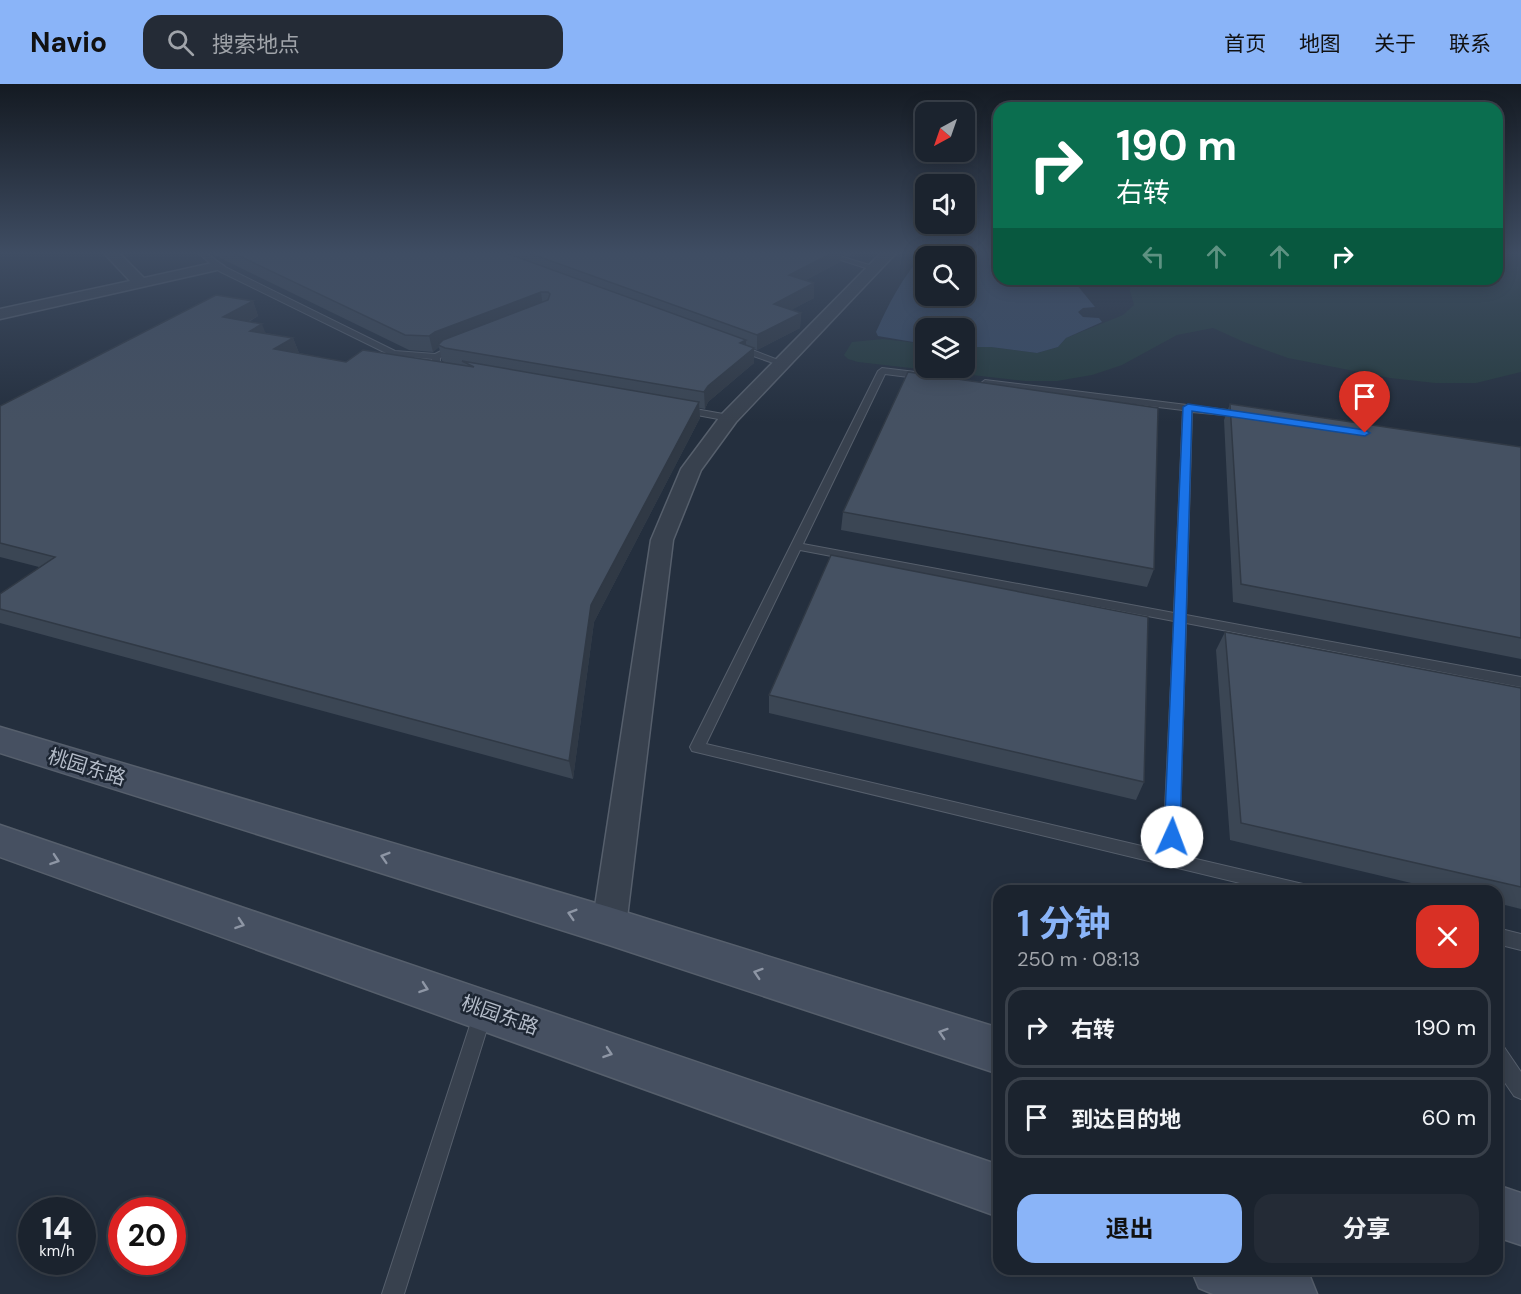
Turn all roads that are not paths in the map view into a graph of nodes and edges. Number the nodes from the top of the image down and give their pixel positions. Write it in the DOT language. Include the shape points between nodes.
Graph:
graph roads {
  1 [pos="25,308"];
  2 [pos="304,308"];
  3 [pos="835,308"];
  4 [pos="0,314"];
  5 [pos="464,343"];
  6 [pos="728,344"];
  7 [pos="436,357"];
  8 [pos="782,363"];
  9 [pos="458,370"];
  10 [pos="915,375"];
  11 [pos="976,382"];
  12 [pos="670,407"];
  13 [pos="1188,407"];
  14 [pos="1257,417"];
  15 [pos="729,418"];
  16 [pos="796,546"];
  17 [pos="1180,617"];
  18 [pos="1521,682"];
  19 [pos="0,740"];
  20 [pos="0,841"];
  21 [pos="1171,859"];
  22 [pos="1278,885"];
  23 [pos="609,926"];
  24 [pos="1503,938"];
  25 [pos="1521,942"];
  26 [pos="484,1009"];
  27 [pos="993,1049"];
  28 [pos="1503,1063"];
  29 [pos="1521,1089"];
  30 [pos="993,1189"];
  31 [pos="1503,1213"];
  32 [pos="1521,1219"];
  33 [pos="1235,1275"];
  34 [pos="393,1294"];
  35 [pos="1288,1294"];
  1 -- 4 [label="street"];
  2 -- 7 [label="lane" via="393,352"];
  3 -- 8 [label="street"];
  5 -- 7 [label="lane"];
  6 -- 8 [label="lane"];
  7 -- 9 [label="lane" via="436,363"];
  8 -- 15 [label="street"];
  10 -- 16 [label="lane" via="882,371"];
  11 -- 13 [label="lane"];
  12 -- 15 [label="lane"];
  13 -- 14 [label="lane"];
  13 -- 17 [label="lane"];
  15 -- 23 [label="street" via="691,469 662,540"];
  16 -- 17 [label="lane"];
  16 -- 21 [label="lane" via="697,747"];
  17 -- 18 [label="lane"];
  17 -- 21 [label="lane"];
  23 -- 19 [label="main road, 桃园东路, one-way"];
  20 -- 26 [label="main road, 桃园东路, one-way"];
  21 -- 22 [label="lane"];
  27 -- 23 [label="main road, 桃园东路, one-way"];
  24 -- 25 [label="lane"];
  26 -- 30 [label="main road, 桃园东路, one-way"];
  26 -- 34 [label="lane"];
  28 -- 29 [label="lane"];
  31 -- 32 [label="main road"];
  33 -- 35 [label="main road"];
}
